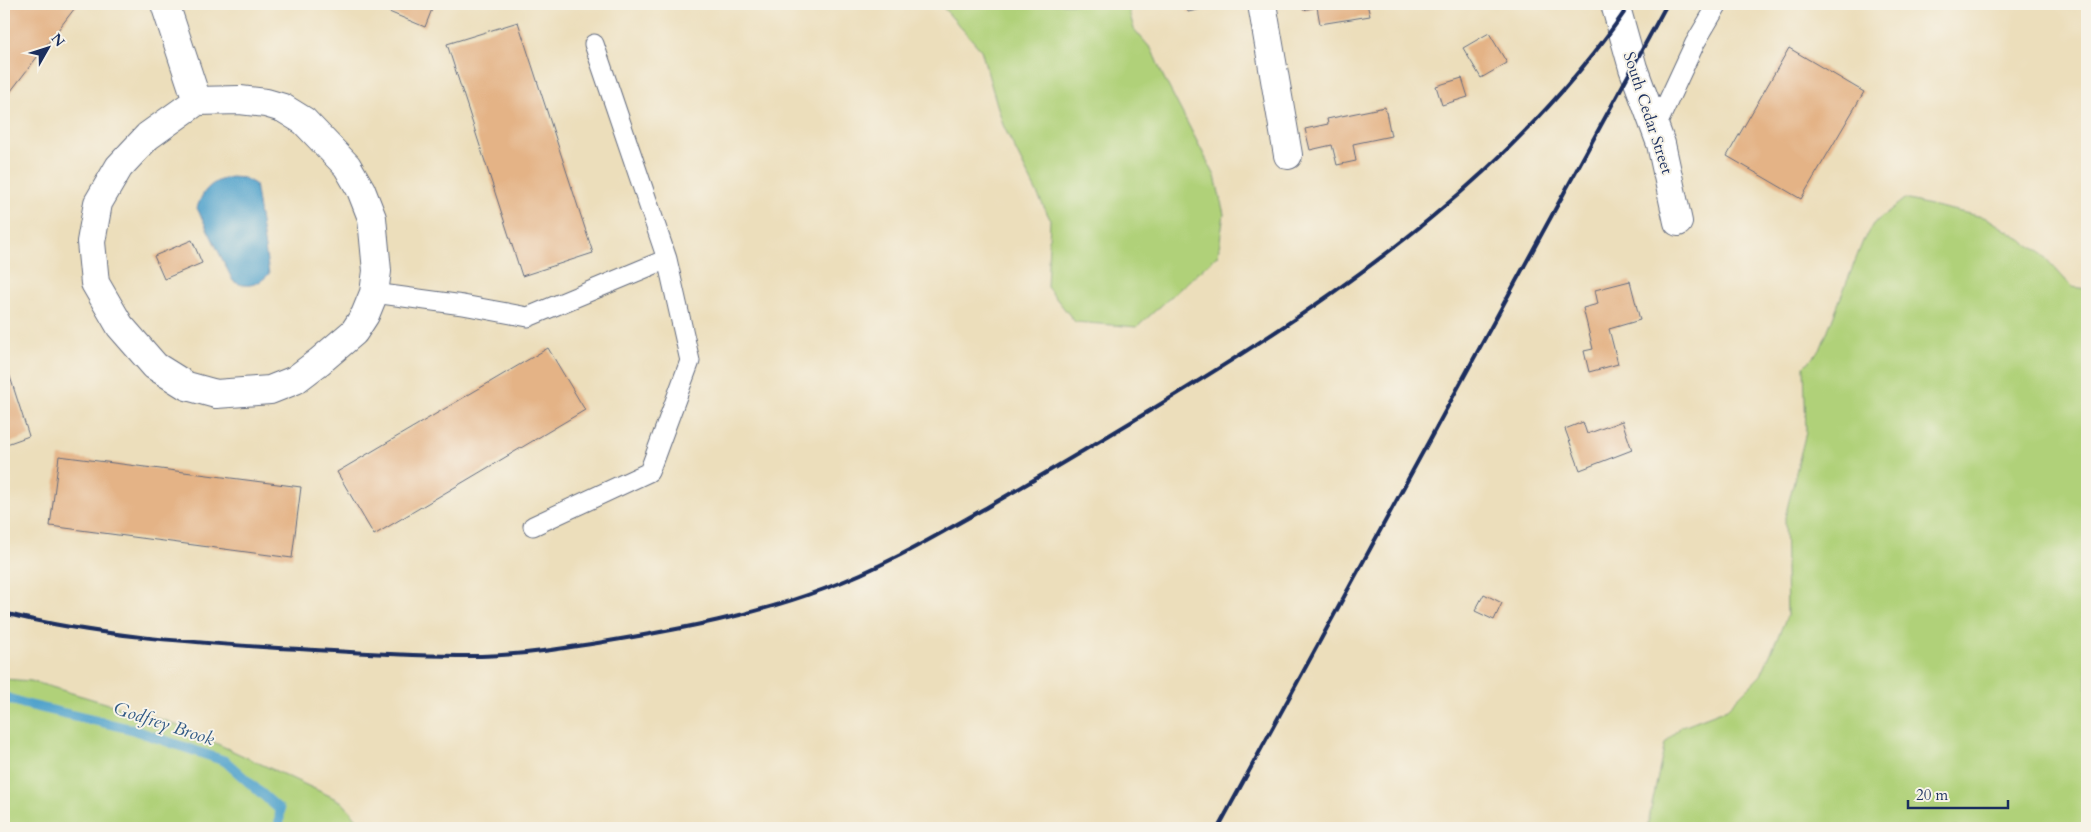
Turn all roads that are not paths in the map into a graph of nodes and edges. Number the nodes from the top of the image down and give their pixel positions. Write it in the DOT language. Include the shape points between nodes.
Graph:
graph roads {
  1 [pos="165,4"];
  2 [pos="1262,4"];
  3 [pos="1614,4"];
  4 [pos="1718,4"];
  5 [pos="594,44"];
  6 [pos="197,101"];
  7 [pos="1656,127"];
  8 [pos="1288,155"];
  9 [pos="1678,222"];
  10 [pos="666,259"];
  11 [pos="374,293"];
  12 [pos="533,526"];
  1 -- 6 [label="street"];
  2 -- 8 [label="street"];
  3 -- 7 [label="street, South Cedar Street" via="1633,68"];
  4 -- 7 [label="lane" via="1695,43"];
  5 -- 10 [label="lane"];
  6 -- 11 [label="street" via="240,100 283,108 304,121 347,166 372,218 377,270"];
  6 -- 11 [label="street" via="148,136 118,168 98,203 91,242 95,283 120,326 155,366 187,386 216,394 270,390 295,380 354,332"];
  7 -- 9 [label="street, South Cedar Street"];
  10 -- 11 [label="lane" via="528,317"];
  10 -- 12 [label="lane" via="690,361 649,472"];
}
